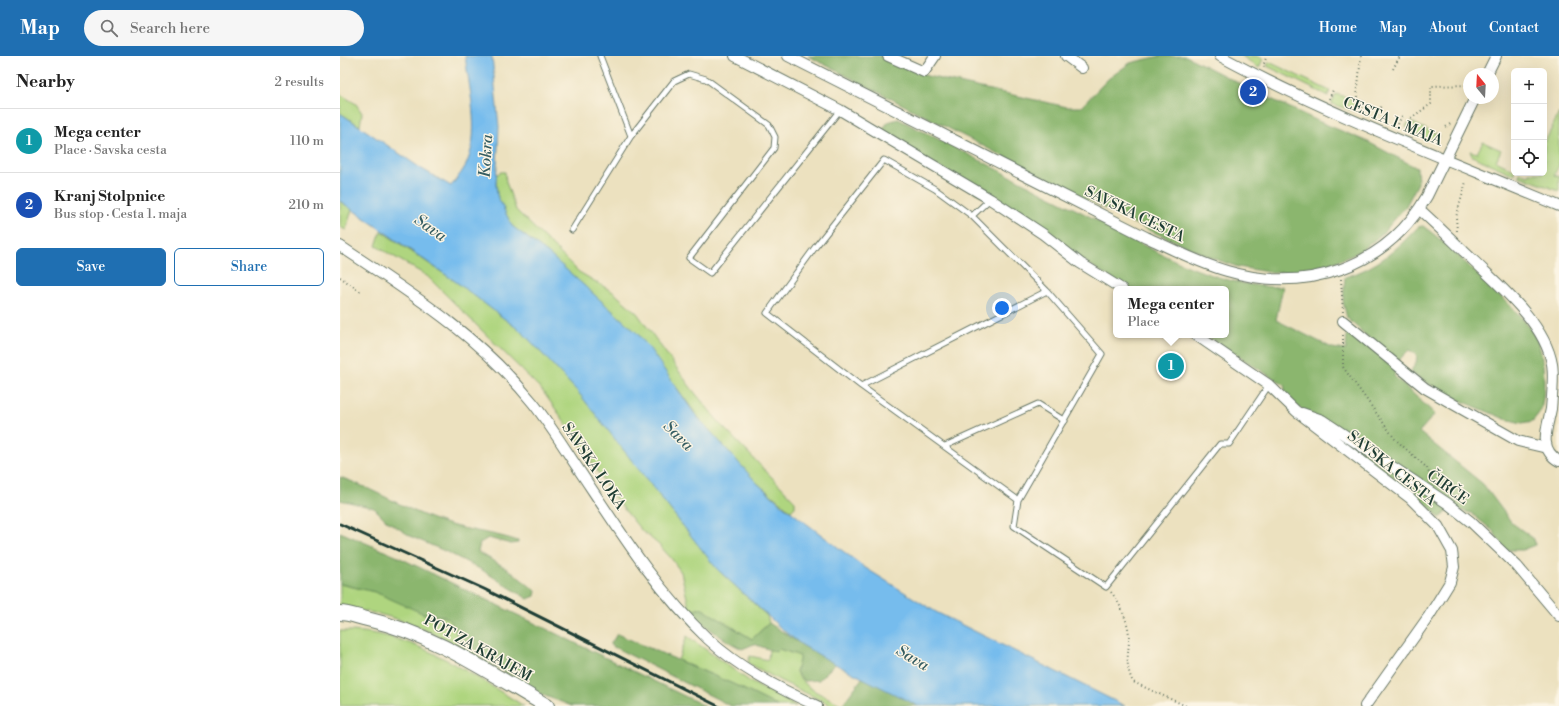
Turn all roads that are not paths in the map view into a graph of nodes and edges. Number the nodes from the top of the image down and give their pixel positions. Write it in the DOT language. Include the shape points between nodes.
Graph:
graph roads {
  1 [pos="600,56"];
  2 [pos="735,56"];
  3 [pos="788,56"];
  4 [pos="888,56"];
  5 [pos="935,56"];
  6 [pos="1066,56"];
  7 [pos="1220,56"];
  8 [pos="1496,56"];
  9 [pos="1082,68"];
  10 [pos="1490,68"];
  11 [pos="1472,104"];
  12 [pos="840,110"];
  13 [pos="631,136"];
  14 [pos="1445,158"];
  15 [pos="990,199"];
  16 [pos="1559,206"];
  17 [pos="1419,209"];
  18 [pos="972,216"];
  19 [pos="572,230"];
  20 [pos="340,246"];
  21 [pos="1117,286"];
  22 [pos="1047,291"];
  23 [pos="1343,321"];
  24 [pos="1200,338"];
  25 [pos="1269,385"];
  26 [pos="861,386"];
  27 [pos="1296,411"];
  28 [pos="1065,421"];
  29 [pos="945,446"];
  30 [pos="1547,448"];
  31 [pos="1559,461"];
  32 [pos="1018,500"];
  33 [pos="340,613"];
  34 [pos="1559,616"];
  35 [pos="368,619"];
  36 [pos="340,623"];
  37 [pos="547,706"];
  38 [pos="817,706"];
  39 [pos="1365,706"];
  1 -- 13 [label="lane"];
  2 -- 12 [label="street"];
  3 -- 17 [label="street, SAVSKA CESTA" via="1139,233 1227,271 1278,280 1298,280 1334,272 1362,260 1382,247"];
  4 -- 5 [label="street" via="924,72"];
  6 -- 9 [label="street"];
  7 -- 14 [label="street, CESTA 1. MAJA" via="1324,108"];
  8 -- 10 [label="street"];
  11 -- 14 [label="street, SAVSKA CESTA"];
  12 -- 13 [label="lane" via="710,273 689,258 774,148 775,137 769,125 706,79 689,74 674,81"];
  12 -- 15 [label="street"];
  13 -- 19 [label="lane"];
  14 -- 16 [label="street, CESTA 1. MAJA"];
  14 -- 17 [label="street, SAVSKA CESTA"];
  15 -- 18 [label="lane"];
  15 -- 21 [label="street"];
  17 -- 30 [label="street" via="1512,298 1542,336 1552,364 1551,408 1545,436"];
  18 -- 22 [label="lane"];
  18 -- 26 [label="lane" via="935,189 884,160 767,313"];
  20 -- 38 [label="street, SAVSKA LOKA" via="434,309 483,349 512,379 534,404 651,575 709,639 760,677 785,692"];
  22 -- 26 [label="lane"];
  22 -- 28 [label="lane" via="1102,354"];
  23 -- 30 [label="street" via="1425,388 1518,441"];
  24 -- 25 [label="street, SAVSKA CESTA"];
  25 -- 27 [label="street, SAVSKA CESTA"];
  25 -- 32 [label="lane" via="1229,444 1220,444 1106,587 1014,526"];
  26 -- 29 [label="lane"];
  27 -- 34 [label="street, ČIRČE" via="1322,420 1471,522 1517,566"];
  27 -- 39 [label="street, SAVSKA CESTA" via="1410,498 1438,526 1452,551 1454,567 1450,582"];
  28 -- 29 [label="lane" via="1038,404"];
  28 -- 32 [label="lane"];
  29 -- 32 [label="lane"];
  30 -- 31 [label="street"];
  33 -- 35 [label="street, POT ZA KRAJEM"];
  35 -- 36 [label="street, POT ZA KRAJEM"];
  35 -- 37 [label="street, POT ZA KRAJEM" via="396,626 431,640"];
}
